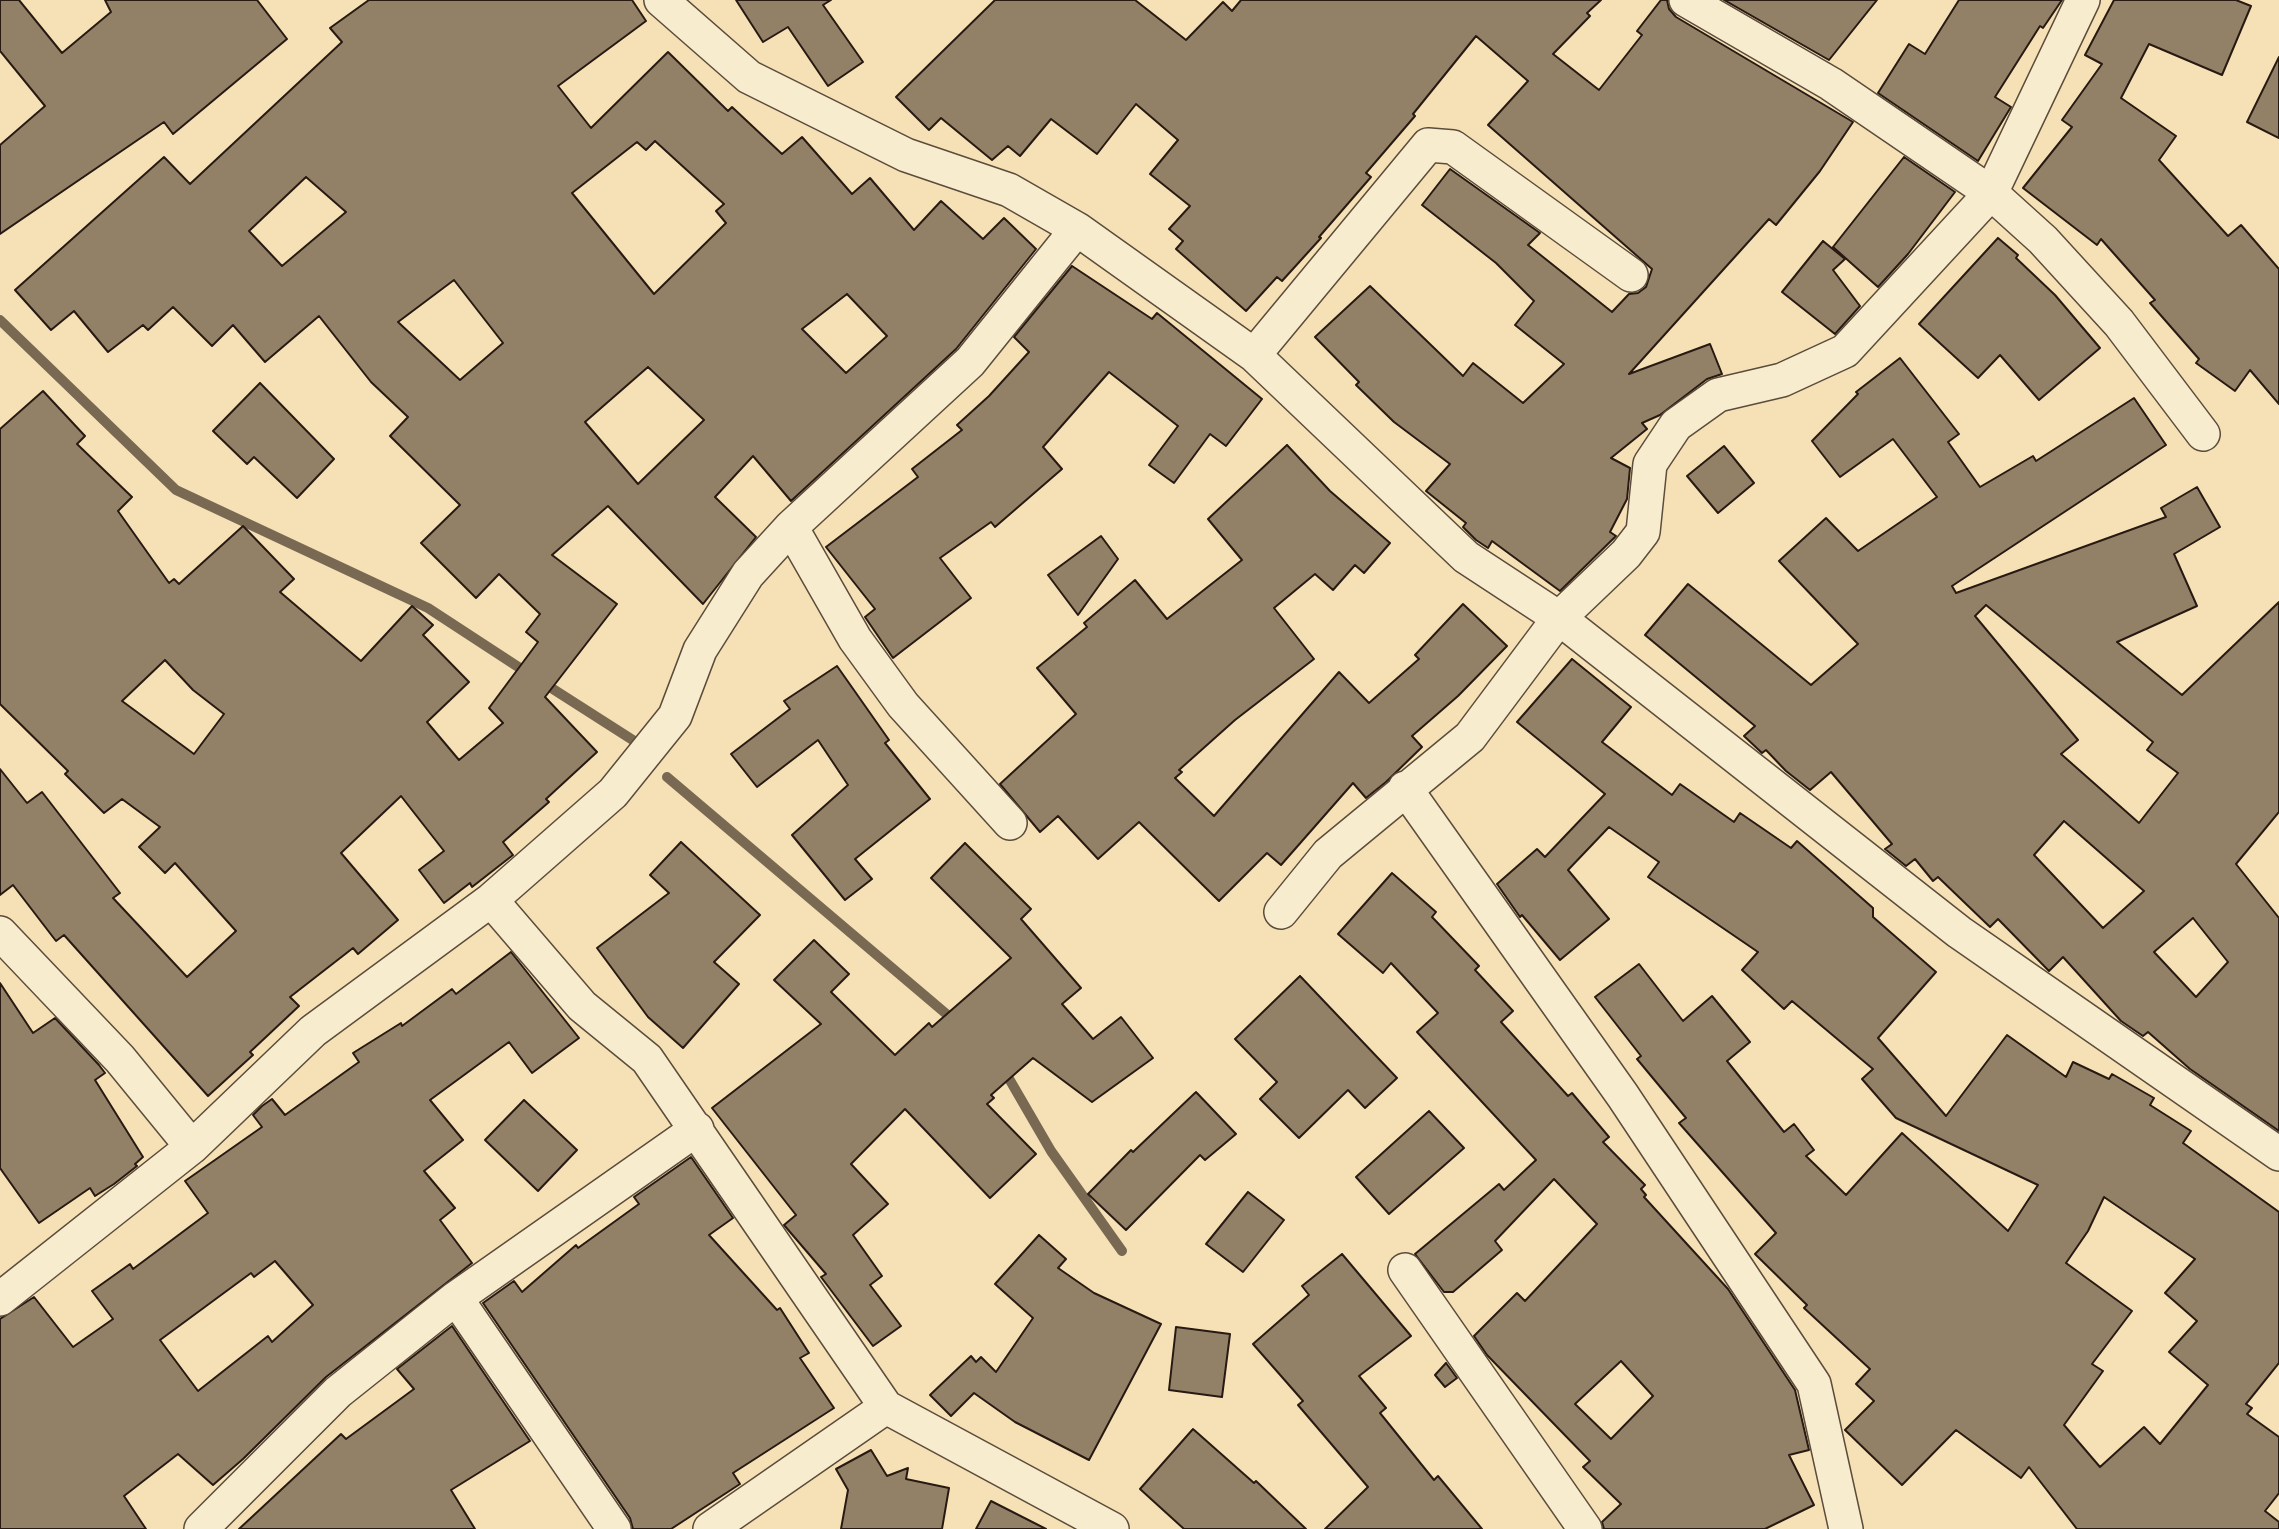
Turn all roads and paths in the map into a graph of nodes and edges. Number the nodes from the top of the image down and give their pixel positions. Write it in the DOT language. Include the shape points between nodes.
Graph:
graph roads {
  1 [pos="662,0"];
  2 [pos="1686,0"];
  3 [pos="2083,0"];
  4 [pos="1991,193"];
  5 [pos="1077,229"];
  6 [pos="1631,275"];
  7 [pos="1254,355"];
  8 [pos="2203,434"];
  9 [pos="791,527"];
  10 [pos="1559,618"];
  11 [pos="1405,788"];
  12 [pos="1010,823"];
  13 [pos="491,900"];
  14 [pos="1281,912"];
  15 [pos="4,945"];
  16 [pos="697,1129"];
  17 [pos="192,1147"];
  18 [pos="2279,1154"];
  19 [pos="1405,1270"];
  20 [pos="456,1298"];
  21 [pos="0,1299"];
  22 [pos="886,1407"];
  23 [pos="201,1529"];
  24 [pos="614,1529"];
  25 [pos="710,1529"];
  26 [pos="1112,1529"];
  27 [pos="1585,1529"];
  28 [pos="1846,1529"];
  1 -- 5 [label="street" via="749,77 906,155 1010,190"];
  2 -- 4 [label="street" via="1831,84"];
  3 -- 4 [label="street"];
  4 -- 8 [label="street" via="2043,240 2119,323"];
  4 -- 10 [label="street" via="1845,351 1782,380 1718,395 1676,425 1650,464 1643,532"];
  5 -- 7 [label="street"];
  5 -- 9 [label="street" via="970,362"];
  6 -- 7 [label="street" via="1453,147 1428,145"];
  7 -- 10 [label="street" via="1466,557"];
  9 -- 12 [label="street" via="855,639 903,705"];
  9 -- 13 [label="street" via="748,574 700,650 675,716 644,758 613,793"];
  10 -- 11 [label="street" via="1470,737"];
  10 -- 18 [label="street" via="1959,932"];
  11 -- 14 [label="street" via="1328,854"];
  11 -- 28 [label="street" via="1623,1096 1814,1384"];
  13 -- 16 [label="street" via="582,1006 647,1059"];
  13 -- 17 [label="street" via="313,1031"];
  15 -- 17 [label="street" via="120,1059"];
  16 -- 20 [label="street"];
  16 -- 22 [label="street"];
  17 -- 21 [label="street"];
  19 -- 27 [label="street"];
  20 -- 23 [label="street" via="338,1392"];
  20 -- 24 [label="street"];
  22 -- 25 [label="street"];
  22 -- 26 [label="street"];
}
